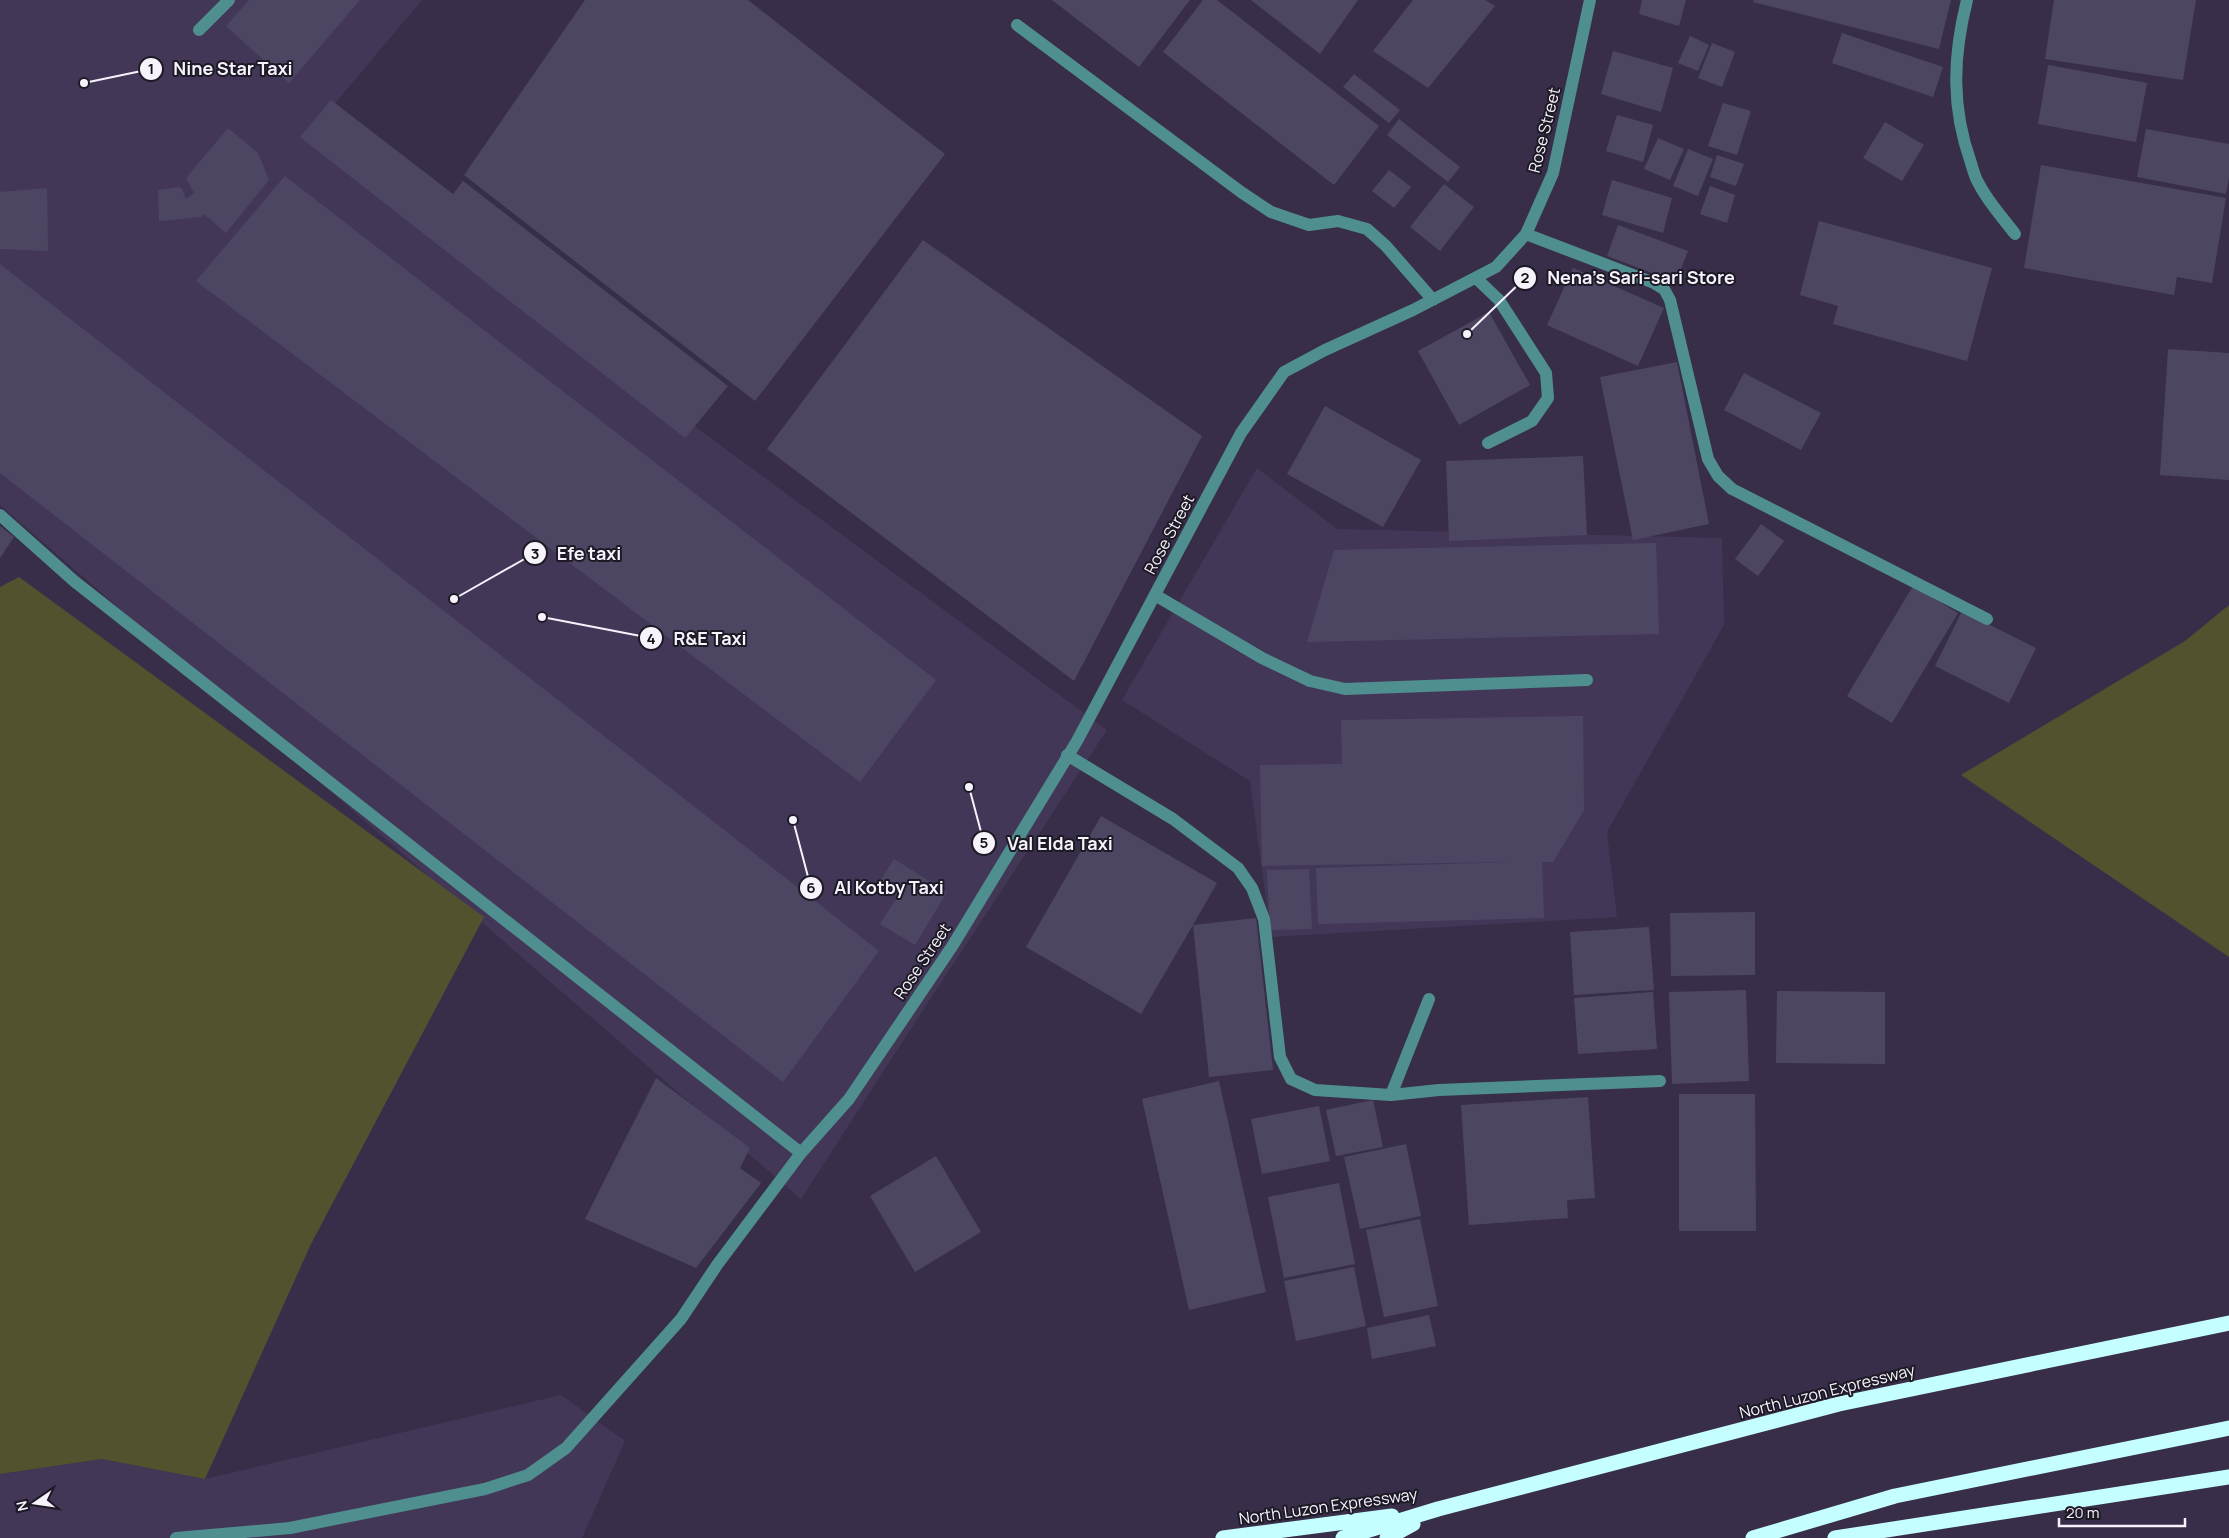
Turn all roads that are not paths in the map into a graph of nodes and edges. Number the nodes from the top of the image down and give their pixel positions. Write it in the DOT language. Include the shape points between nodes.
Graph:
graph roads {
  1 [pos="229,0"];
  2 [pos="1590,0"];
  3 [pos="1967,0"];
  4 [pos="1017,26"];
  5 [pos="199,30"];
  6 [pos="1526,234"];
  7 [pos="2015,234"];
  8 [pos="1476,278"];
  9 [pos="1433,300"];
  10 [pos="1488,443"];
  11 [pos="0,515"];
  12 [pos="1154,595"];
  13 [pos="1987,619"];
  14 [pos="1586,680"];
  15 [pos="1067,756"];
  16 [pos="1430,1000"];
  17 [pos="1660,1081"];
  18 [pos="1391,1094"];
  19 [pos="801,1153"];
  20 [pos="2229,1322"];
  21 [pos="2229,1428"];
  22 [pos="2229,1476"];
  23 [pos="1438,1510"];
  24 [pos="294,1533"];
  25 [pos="176,1538"];
  26 [pos="1223,1538"];
  27 [pos="1343,1538"];
  28 [pos="1387,1538"];
  29 [pos="1753,1538"];
  30 [pos="1835,1538"];
  1 -- 5 [label="street"];
  2 -- 6 [label="street, Rose Street" via="1553,173"];
  3 -- 7 [label="street" via="1955,69 1957,105 1965,146 1979,185"];
  4 -- 9 [label="street" via="1271,212 1309,224 1338,221 1366,229 1386,246"];
  6 -- 8 [label="street, Rose Street" via="1496,267"];
  6 -- 13 [label="street" via="1664,289 1674,317 1708,459 1718,476 1732,488"];
  8 -- 9 [label="street, Rose Street"];
  8 -- 10 [label="street" via="1499,300 1546,373 1548,398 1532,421"];
  9 -- 12 [label="street, Rose Street" via="1284,372 1242,433"];
  11 -- 19 [label="street" via="74,581"];
  12 -- 14 [label="street" via="1262,658 1310,681 1345,689"];
  12 -- 15 [label="street, Rose Street"];
  15 -- 18 [label="street" via="1174,819 1238,868 1252,888 1264,919 1280,1057 1291,1079 1315,1090"];
  15 -- 19 [label="street, Rose Street" via="952,945 849,1099"];
  16 -- 18 [label="street"];
  17 -- 18 [label="street"];
  19 -- 24 [label="street, Rose Street" via="717,1265 682,1319 566,1448 528,1475 485,1489"];
  20 -- 23 [label="highway, North Luzon Expressway" via="1839,1404"];
  21 -- 29 [label="highway" via="1895,1496"];
  22 -- 30 [label="highway"];
  23 -- 26 [label="highway, North Luzon Expressway"];
  23 -- 27 [label="highway, North Luzon Expressway"];
  23 -- 28 [label="highway, North Luzon Expressway"];
  24 -- 25 [label="street, Rose Street"];
}
